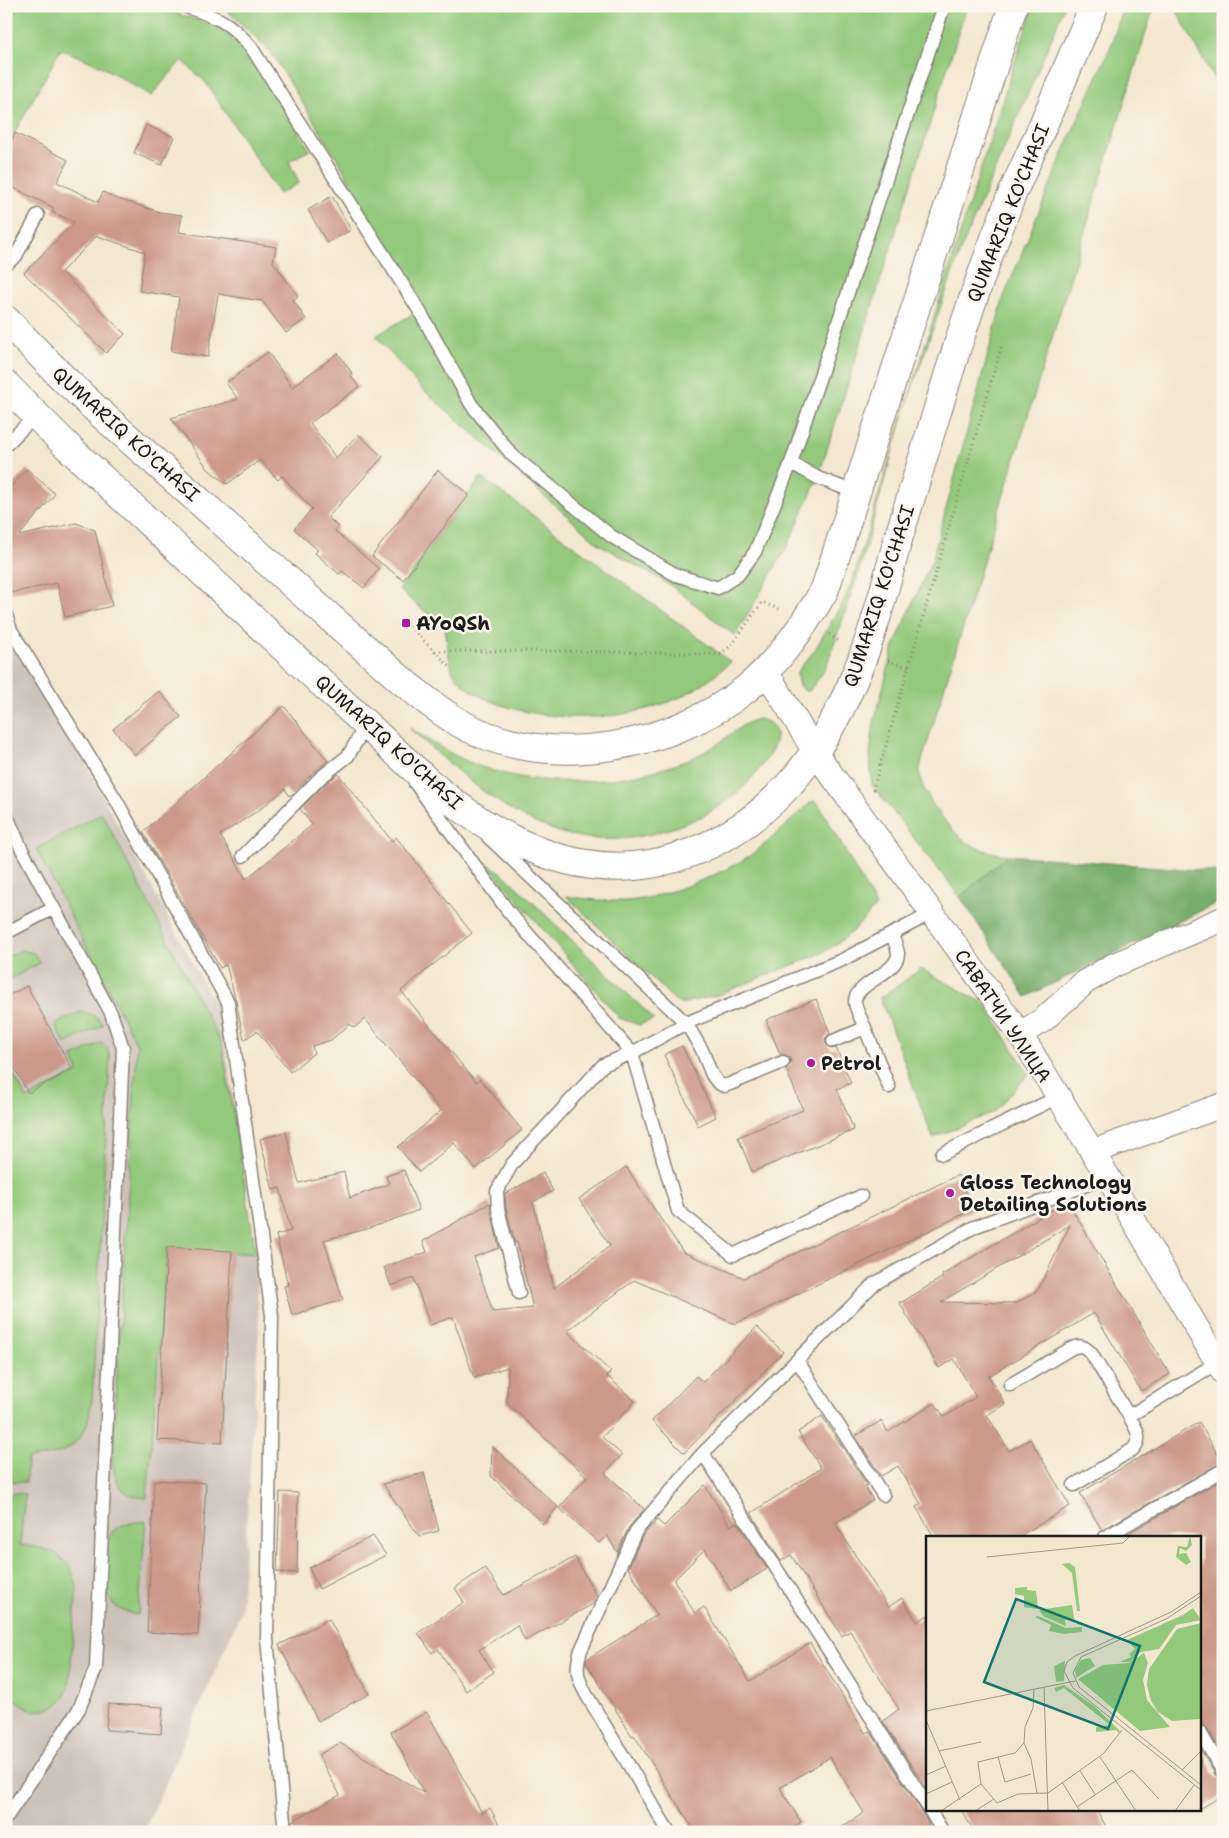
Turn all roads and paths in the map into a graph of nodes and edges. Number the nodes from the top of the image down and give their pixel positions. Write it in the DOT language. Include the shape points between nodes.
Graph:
graph roads {
  1 [pos="184,6"];
  2 [pos="944,6"];
  3 [pos="1013,6"];
  4 [pos="1094,6"];
  5 [pos="38,215"];
  6 [pos="6,264"];
  7 [pos="6,320"];
  8 [pos="1002,344"];
  9 [pos="6,385"];
  10 [pos="36,415"];
  11 [pos="6,444"];
  12 [pos="792,463"];
  13 [pos="857,493"];
  14 [pos="762,602"];
  15 [pos="6,615"];
  16 [pos="406,623"];
  17 [pos="9,635"];
  18 [pos="435,651"];
  19 [pos="890,662"];
  20 [pos="450,667"];
  21 [pos="909,667"];
  22 [pos="766,671"];
  23 [pos="374,730"];
  24 [pos="815,752"];
  25 [pos="873,791"];
  26 [pos="442,794"];
  27 [pos="6,814"];
  28 [pos="243,856"];
  29 [pos="54,908"];
  30 [pos="932,914"];
  31 [pos="1223,919"];
  32 [pos="6,933"];
  33 [pos="891,934"];
  34 [pos="686,1024"];
  35 [pos="865,1028"];
  36 [pos="1020,1034"];
  37 [pos="833,1041"];
  38 [pos="632,1053"];
  39 [pos="783,1062"];
  40 [pos="889,1087"];
  41 [pos="1058,1097"];
  42 [pos="1223,1105"];
  43 [pos="1092,1152"];
  44 [pos="942,1154"];
  45 [pos="1108,1177"];
  46 [pos="861,1196"];
  47 [pos="519,1293"];
  48 [pos="797,1360"];
  49 [pos="1220,1368"];
  50 [pos="1010,1385"];
  51 [pos="1129,1416"];
  52 [pos="702,1453"];
  53 [pos="1223,1470"];
  54 [pos="1074,1485"];
  55 [pos="883,1495"];
  56 [pos="1107,1536"];
  57 [pos="1202,1735"];
  58 [pos="1223,1772"];
  59 [pos="926,1805"];
  60 [pos="929,1810"];
  61 [pos="6,1818"];
  62 [pos="285,1832"];
  63 [pos="669,1832"];
  64 [pos="943,1832"];
  1 -- 12 [label="lane" via="218,18 251,46 419,310 471,404 512,455 611,536 676,575 718,588 738,575 755,552"];
  2 -- 12 [label="lane"];
  3 -- 13 [label="main road, QUMARIQ KO'CHASI"];
  4 -- 24 [label="main road, QUMARIQ KO'CHASI" via="1010,200 976,290 865,652 844,702"];
  5 -- 6 [label="lane" via="16,256"];
  7 -- 22 [label="main road, QUMARIQ KO'CHASI" via="100,413 373,655 431,704 466,727 507,743 552,750 582,750 627,743 670,730 710,712 735,697"];
  8 -- 21 [label="path"];
  9 -- 10 [label="main road, QUMARIQ KO'CHASI"];
  10 -- 11 [label="lane"];
  10 -- 23 [label="main road, QUMARIQ KO'CHASI"];
  12 -- 13 [label="lane" via="818,478"];
  13 -- 22 [label="main road, QUMARIQ KO'CHASI" via="825,589 787,648"];
  14 -- 18 [label="path" via="732,646 720,654"];
  15 -- 17 [label="lane"];
  16 -- 18 [label="path"];
  17 -- 62 [label="lane" via="116,800 228,1002 272,1315 267,1639"];
  18 -- 20 [label="path"];
  19 -- 21 [label="path"];
  21 -- 25 [label="path"];
  22 -- 24 [label="street, САВАТЧИ УЛИЦА"];
  23 -- 26 [label="main road, QUMARIQ KO'CHASI"];
  23 -- 28 [label="lane" via="320,778"];
  23 -- 38 [label="lane" via="508,911"];
  24 -- 26 [label="main road, QUMARIQ KO'CHASI" via="779,796 748,822 707,845 674,858 633,866 591,866 550,856 494,830"];
  24 -- 30 [label="street, САВАТЧИ УЛИЦА"];
  26 -- 34 [label="lane"];
  27 -- 29 [label="lane"];
  29 -- 32 [label="lane"];
  29 -- 61 [label="lane" via="111,1014 123,1048 96,1668 79,1709"];
  30 -- 33 [label="lane"];
  30 -- 36 [label="street, САВАТЧИ УЛИЦА"];
  31 -- 36 [label="street" via="1114,965 1085,982 1043,1020"];
  33 -- 34 [label="lane" via="842,960"];
  33 -- 35 [label="lane" via="898,954 896,961 862,989 855,1001"];
  34 -- 38 [label="lane"];
  34 -- 39 [label="lane" via="712,1075 724,1086"];
  35 -- 37 [label="lane"];
  35 -- 40 [label="lane"];
  36 -- 41 [label="street, САВАТЧИ УЛИЦА"];
  38 -- 46 [label="lane" via="678,1211 733,1255"];
  38 -- 47 [label="lane" via="603,1065 512,1164 497,1191 498,1210"];
  41 -- 43 [label="street, САВАТЧИ УЛИЦА"];
  41 -- 44 [label="lane"];
  42 -- 43 [label="street"];
  43 -- 45 [label="street, САВАТЧИ УЛИЦА"];
  45 -- 48 [label="lane" via="974,1227 874,1284"];
  45 -- 49 [label="street, САВАТЧИ УЛИЦА"];
  48 -- 52 [label="lane"];
  48 -- 55 [label="lane"];
  49 -- 51 [label="lane"];
  50 -- 51 [label="lane" via="1070,1349 1085,1346"];
  51 -- 54 [label="lane" via="1139,1438 1137,1445"];
  52 -- 59 [label="lane"];
  52 -- 63 [label="lane" via="636,1532 576,1664 578,1679 586,1694"];
  53 -- 56 [label="lane"];
  57 -- 58 [label="lane"];
  60 -- 64 [label="lane"];
}
